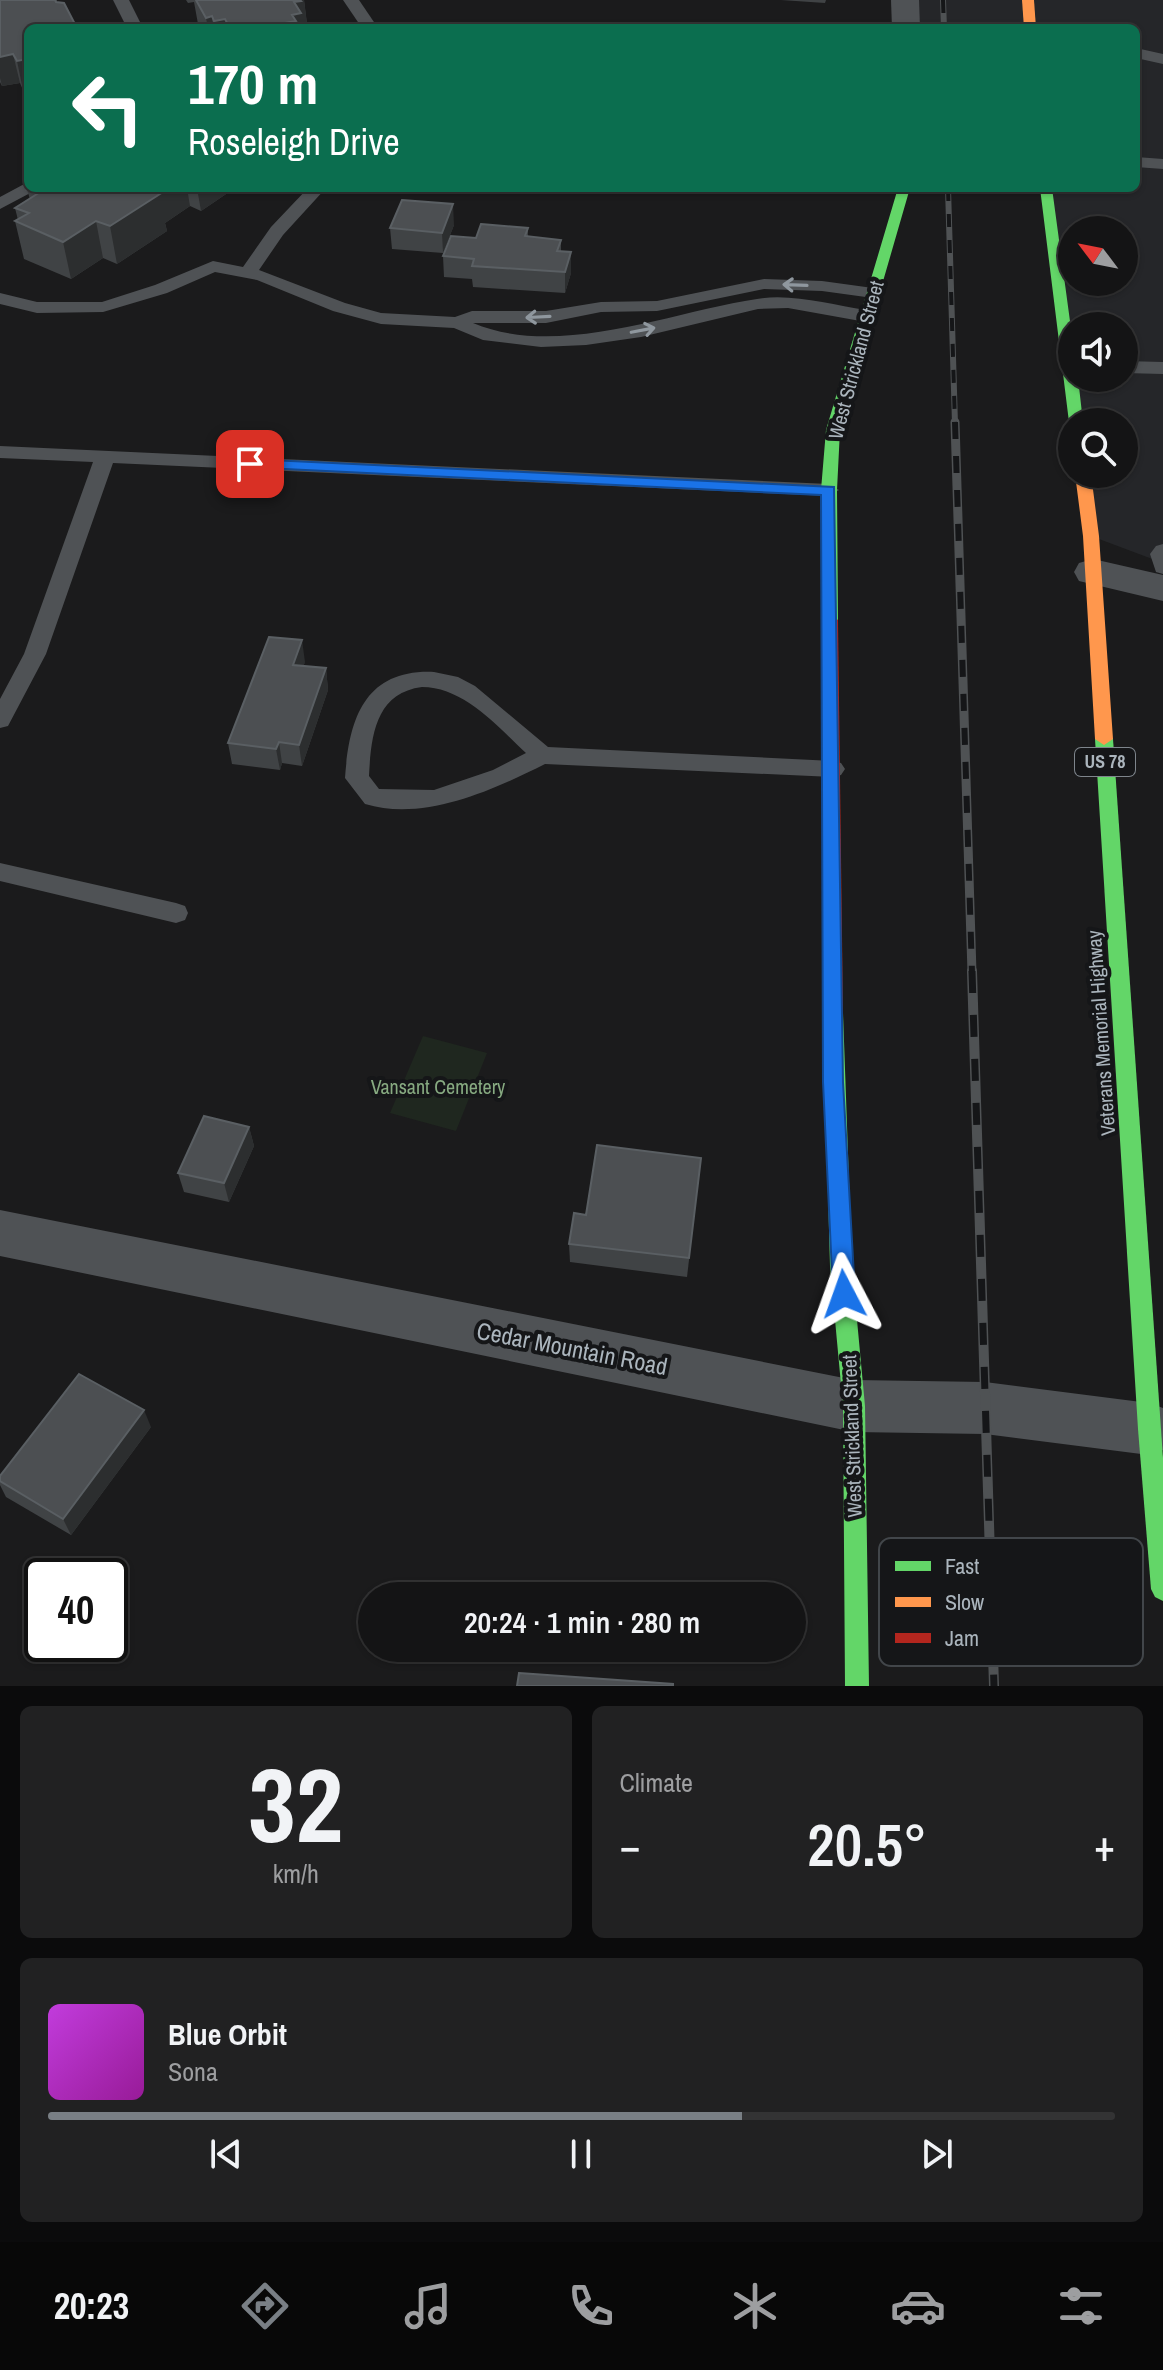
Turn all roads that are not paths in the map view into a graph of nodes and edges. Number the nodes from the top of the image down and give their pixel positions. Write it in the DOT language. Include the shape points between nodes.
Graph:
graph roads {
  1 [pos="121,0"];
  2 [pos="351,0"];
  3 [pos="905,0"];
  4 [pos="1028,0"];
  5 [pos="133,24"];
  6 [pos="367,24"];
  7 [pos="906,24"];
  8 [pos="1030,24"];
  9 [pos="1140,53"];
  10 [pos="1163,56"];
  11 [pos="1140,162"];
  12 [pos="1163,164"];
  13 [pos="24,189"];
  14 [pos="313,192"];
  15 [pos="903,192"];
  16 [pos="1047,192"];
  17 [pos="0,204"];
  18 [pos="248,273"];
  19 [pos="873,293"];
  20 [pos="0,298"];
  21 [pos="1063,312"];
  22 [pos="866,316"];
  23 [pos="457,323"];
  24 [pos="1138,367"];
  25 [pos="1163,368"];
  26 [pos="0,452"];
  27 [pos="105,457"];
  28 [pos="1084,488"];
  29 [pos="829,490"];
  30 [pos="1163,551"];
  31 [pos="1163,567"];
  32 [pos="1093,572"];
  33 [pos="1163,588"];
  34 [pos="0,720"];
  35 [pos="542,755"];
  36 [pos="833,769"];
  37 [pos="0,872"];
  38 [pos="176,913"];
  39 [pos="0,1233"];
  40 [pos="854,1406"];
  41 [pos="1149,1429"];
  42 [pos="1163,1589"];
  43 [pos="857,1686"];
  1 -- 5 [label="lane"];
  2 -- 6 [label="lane"];
  3 -- 7 [label="street"];
  4 -- 8 [label="street"];
  9 -- 10 [label="lane"];
  11 -- 12 [label="lane"];
  13 -- 17 [label="lane"];
  14 -- 18 [label="lane"];
  15 -- 19 [label="street, West Strickland Street"];
  16 -- 21 [label="street"];
  18 -- 20 [label="lane" via="213,266 103,307 37,308"];
  18 -- 23 [label="lane" via="381,318"];
  19 -- 22 [label="street, West Strickland Street"];
  19 -- 23 [label="lane, one-way" via="764,284 657,306 601,307 546,317 472,317"];
  23 -- 22 [label="lane, one-way" via="483,334 541,341 641,331 758,304 788,303"];
  22 -- 29 [label="street, West Strickland Street" via="833,430"];
  24 -- 25 [label="lane"];
  26 -- 27 [label="lane"];
  27 -- 29 [label="lane"];
  27 -- 34 [label="lane" via="35,654"];
  28 -- 32 [label="street, Veterans Memorial Highway / US 78"];
  29 -- 36 [label="street, West Strickland Street"];
  30 -- 31 [label="lane"];
  32 -- 33 [label="street"];
  32 -- 41 [label="street, Veterans Memorial Highway / US 78"];
  35 -- 35 [label="lane" via="453,684 423,679 391,685 375,698 358,754 357,778 373,798 435,799"];
  35 -- 36 [label="lane"];
  36 -- 40 [label="street, West Strickland Street" via="833,1082"];
  37 -- 38 [label="lane"];
  39 -- 40 [label="street, Cedar Mountain Road"];
  40 -- 41 [label="street, Cedar Mountain Road" via="985,1408"];
  40 -- 43 [label="street, West Strickland Street"];
  41 -- 42 [label="street, Veterans Memorial Highway / US 78"];
}
